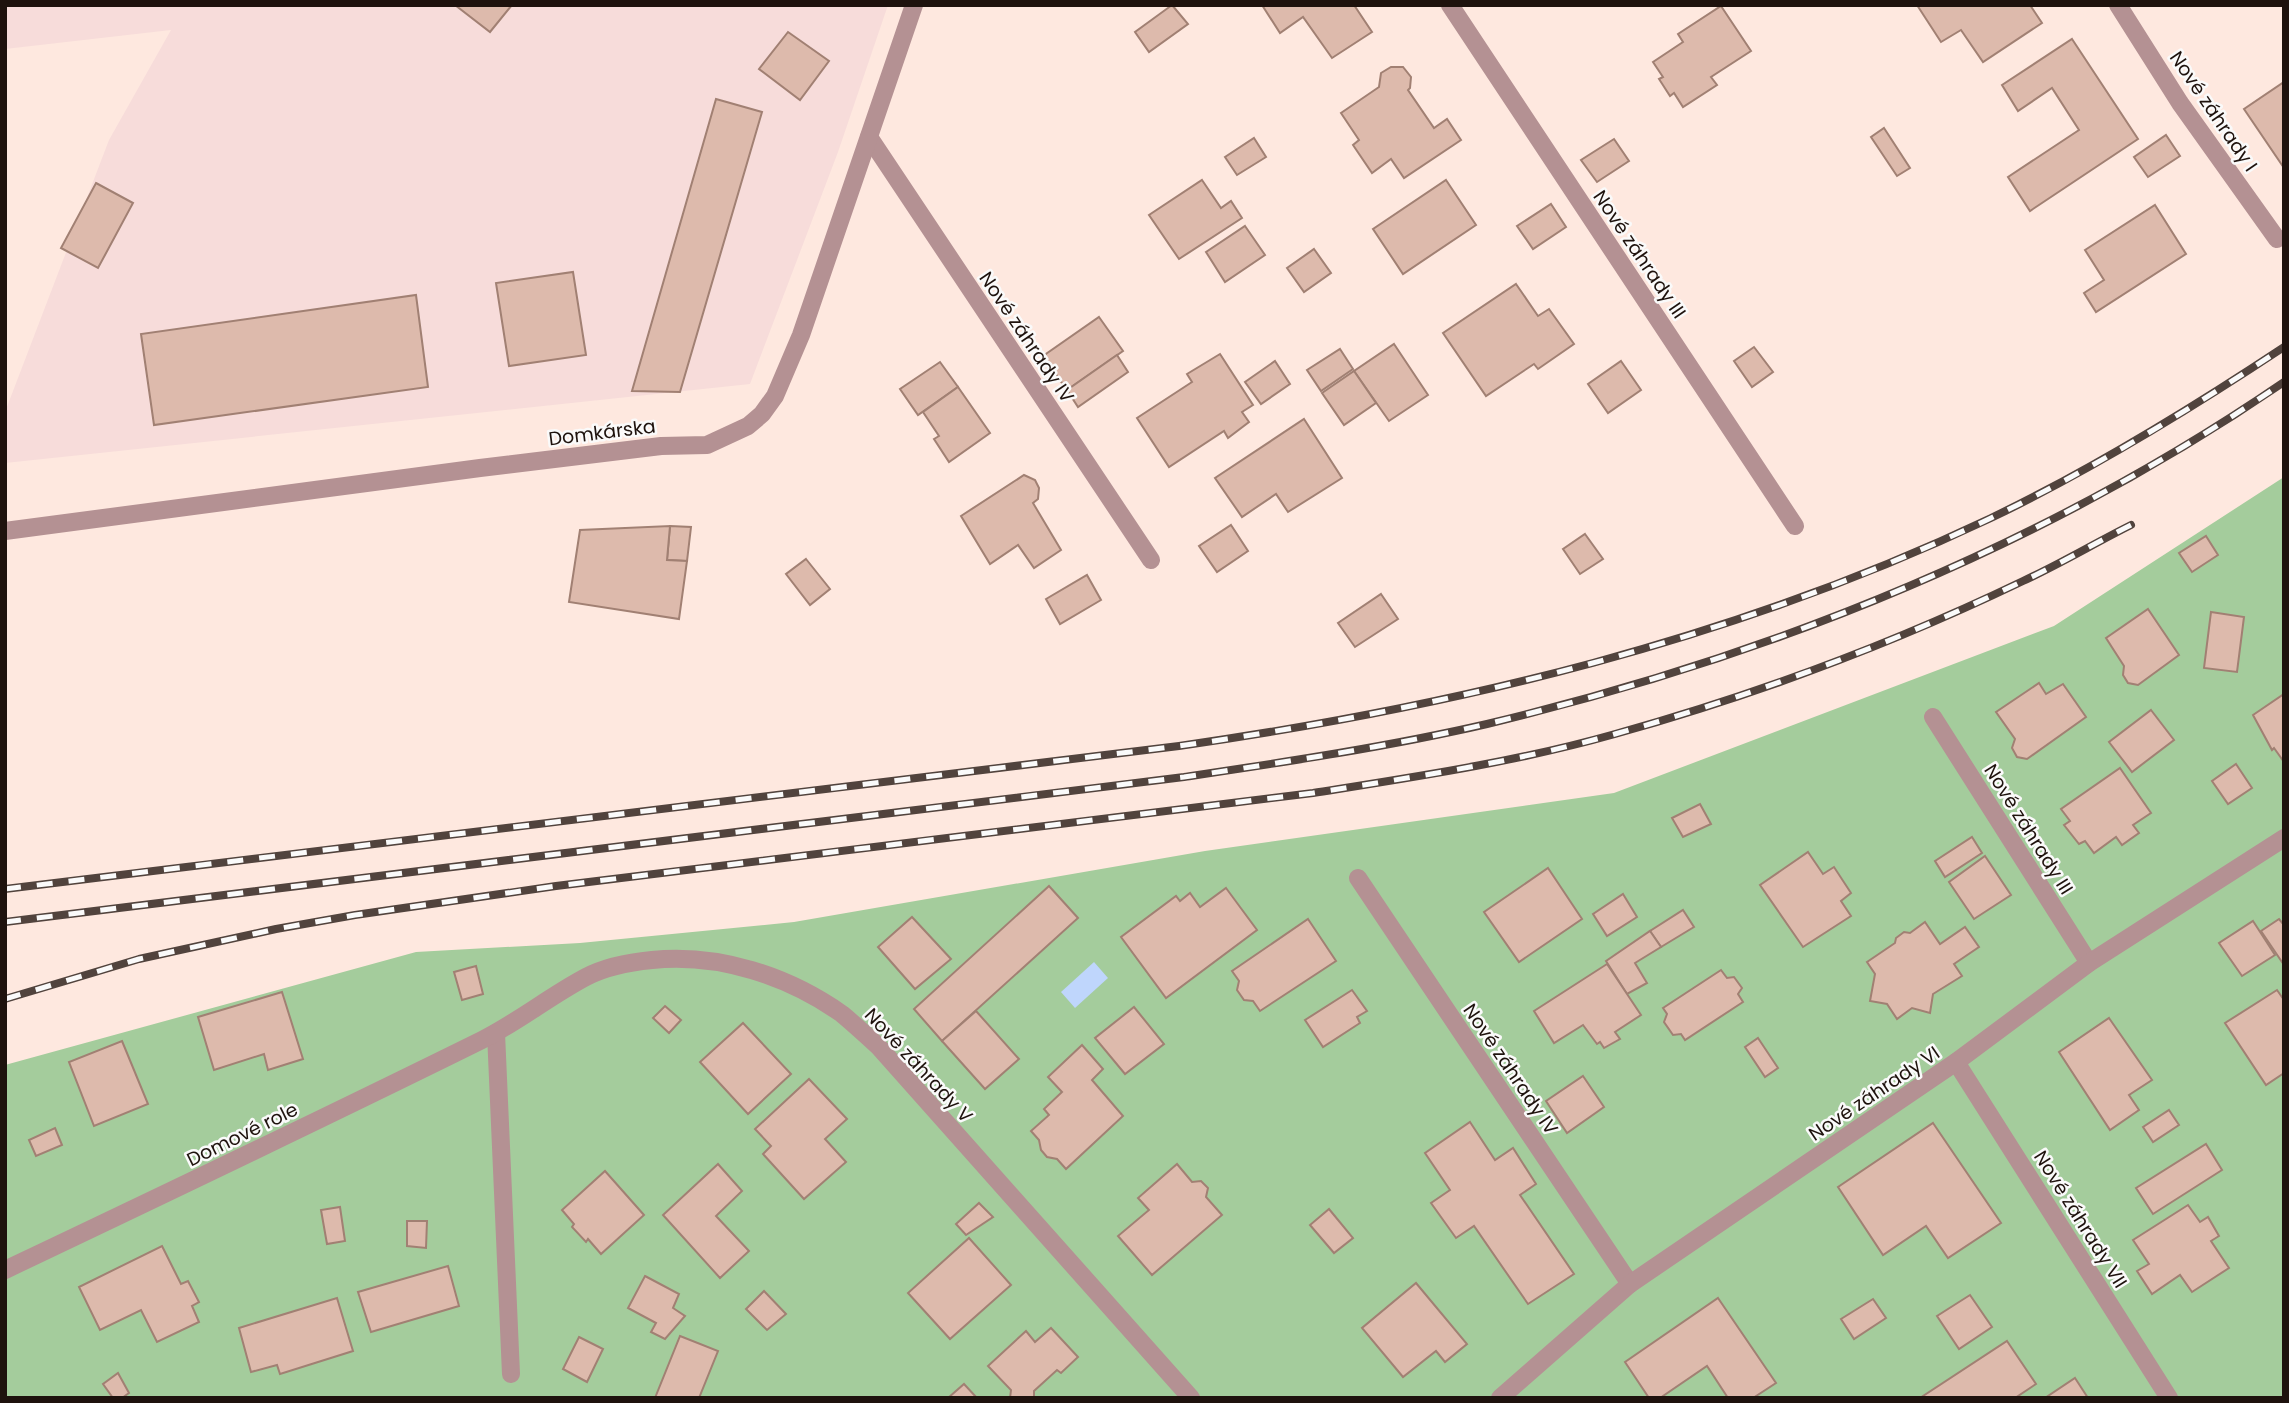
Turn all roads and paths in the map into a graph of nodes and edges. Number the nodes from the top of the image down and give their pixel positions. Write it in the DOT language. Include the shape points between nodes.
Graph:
graph roads {
  1 [pos="914,5"];
  2 [pos="1450,5"];
  3 [pos="2118,5"];
  4 [pos="869,137"];
  5 [pos="2277,239"];
  6 [pos="1795,526"];
  7 [pos="5,531"];
  8 [pos="1151,560"];
  9 [pos="1933,717"];
  10 [pos="2284,838"];
  11 [pos="1358,878"];
  12 [pos="2089,963"];
  13 [pos="496,1033"];
  14 [pos="1956,1062"];
  15 [pos="5,1270"];
  16 [pos="1630,1284"];
  17 [pos="510,1374"];
  18 [pos="1191,1398"];
  19 [pos="1500,1398"];
  20 [pos="2169,1398"];
  1 -- 4 [label="street, Domkárska"];
  2 -- 6 [label="street, Nové záhrady III"];
  3 -- 5 [label="street, Nové záhrady I" via="2180,103"];
  4 -- 7 [label="street, Domkárska" via="801,335 775,396 748,426 728,436 707,445 661,446 481,468"];
  4 -- 8 [label="street, Nové záhrady IV"];
  9 -- 12 [label="street, Nové záhrady III"];
  10 -- 12 [label="street, Nové záhrady VI"];
  11 -- 16 [label="street, Nové záhrady IV"];
  12 -- 14 [label="street, Nové záhrady VI"];
  13 -- 15 [label="street, Domové role"];
  13 -- 17 [label="street"];
  13 -- 18 [label="street, Nové záhrady V" via="588,976 655,959 713,961 757,971 813,996 877,1046"];
  14 -- 16 [label="street, Nové záhrady VI"];
  14 -- 20 [label="street, Nové záhrady VII"];
  16 -- 19 [label="street, Nové záhrady VI"];
}
